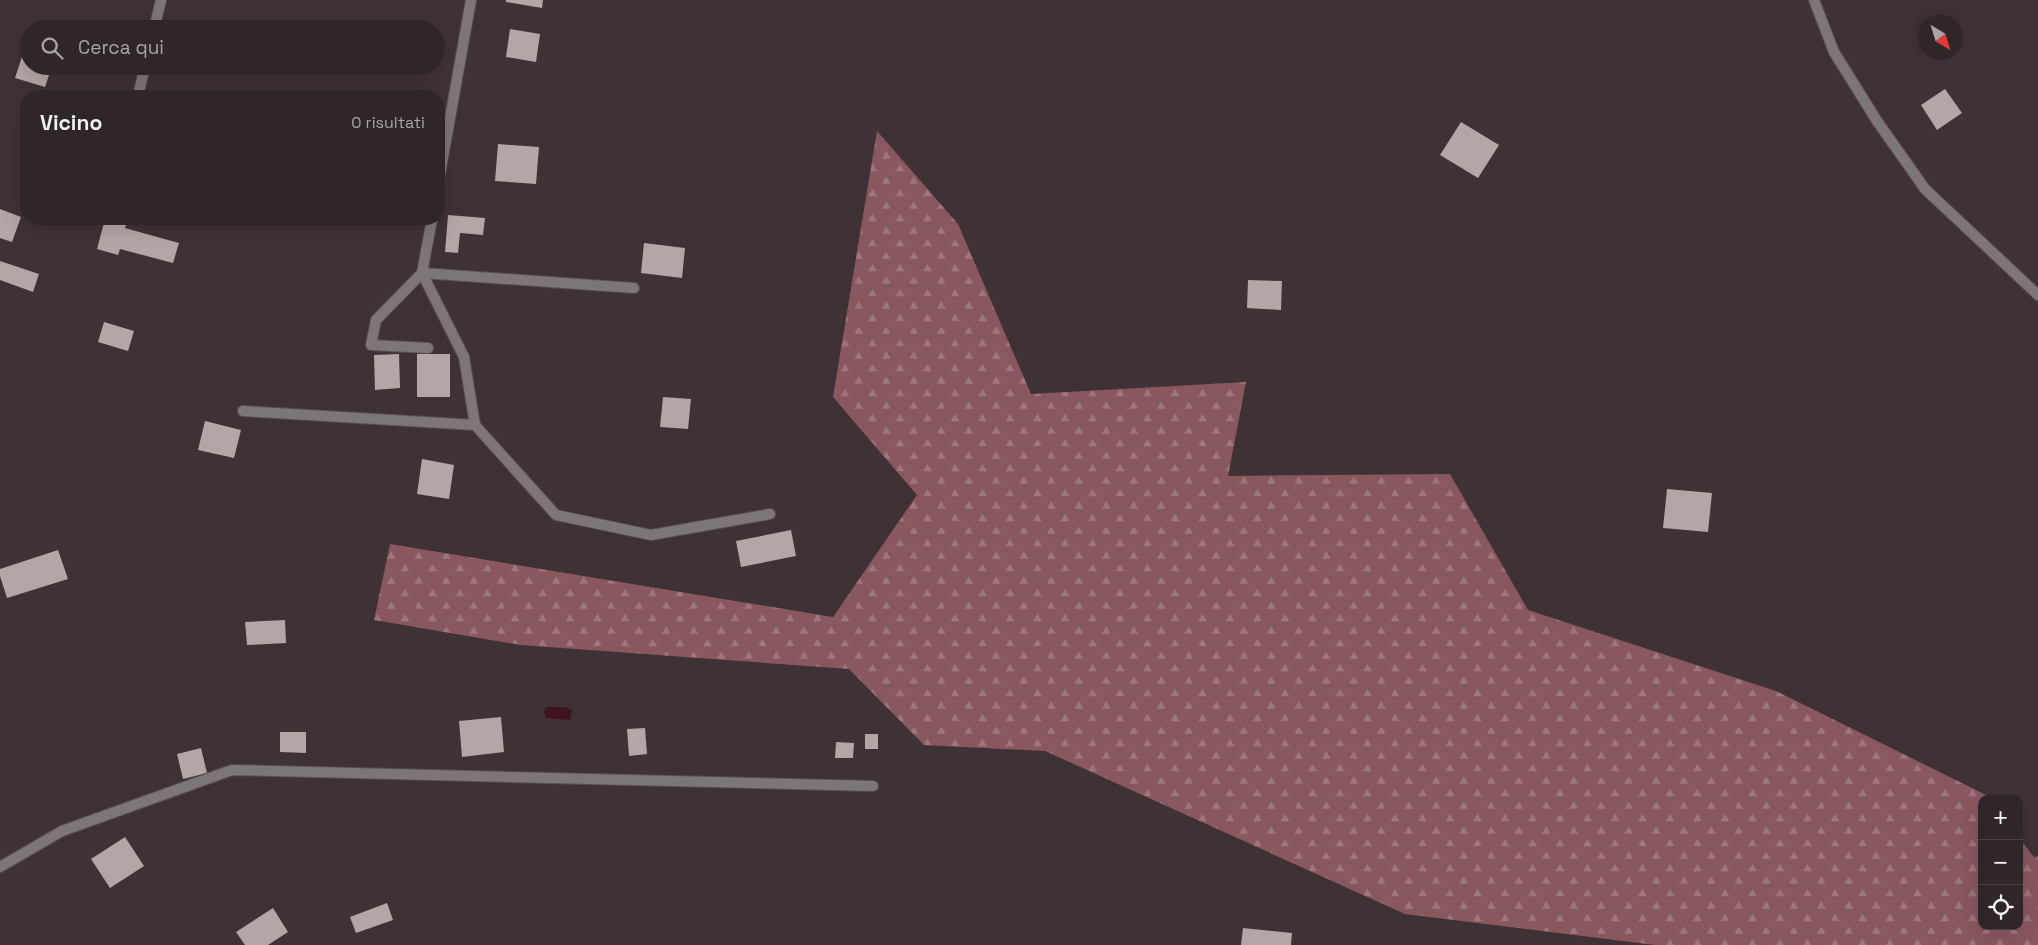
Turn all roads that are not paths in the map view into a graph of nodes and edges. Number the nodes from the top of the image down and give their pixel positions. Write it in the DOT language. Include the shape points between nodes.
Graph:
graph roads {
  1 [pos="161,0"];
  2 [pos="471,0"];
  3 [pos="1814,0"];
  4 [pos="156,20"];
  5 [pos="143,75"];
  6 [pos="139,90"];
  7 [pos="445,146"];
  8 [pos="431,225"];
  9 [pos="422,273"];
  10 [pos="634,288"];
  11 [pos="2038,296"];
  12 [pos="428,348"];
  13 [pos="243,411"];
  14 [pos="475,425"];
  15 [pos="770,514"];
  16 [pos="873,786"];
  17 [pos="0,867"];
  1 -- 4 [label="street"];
  2 -- 7 [label="street"];
  3 -- 11 [label="street" via="1834,52 1876,121 1925,189"];
  5 -- 6 [label="street"];
  8 -- 9 [label="street"];
  9 -- 10 [label="street"];
  9 -- 12 [label="street" via="376,320 370,345"];
  9 -- 14 [label="street" via="464,356"];
  13 -- 14 [label="street"];
  14 -- 15 [label="street" via="556,515 651,535"];
  16 -- 17 [label="street" via="232,770 62,831"];
}
